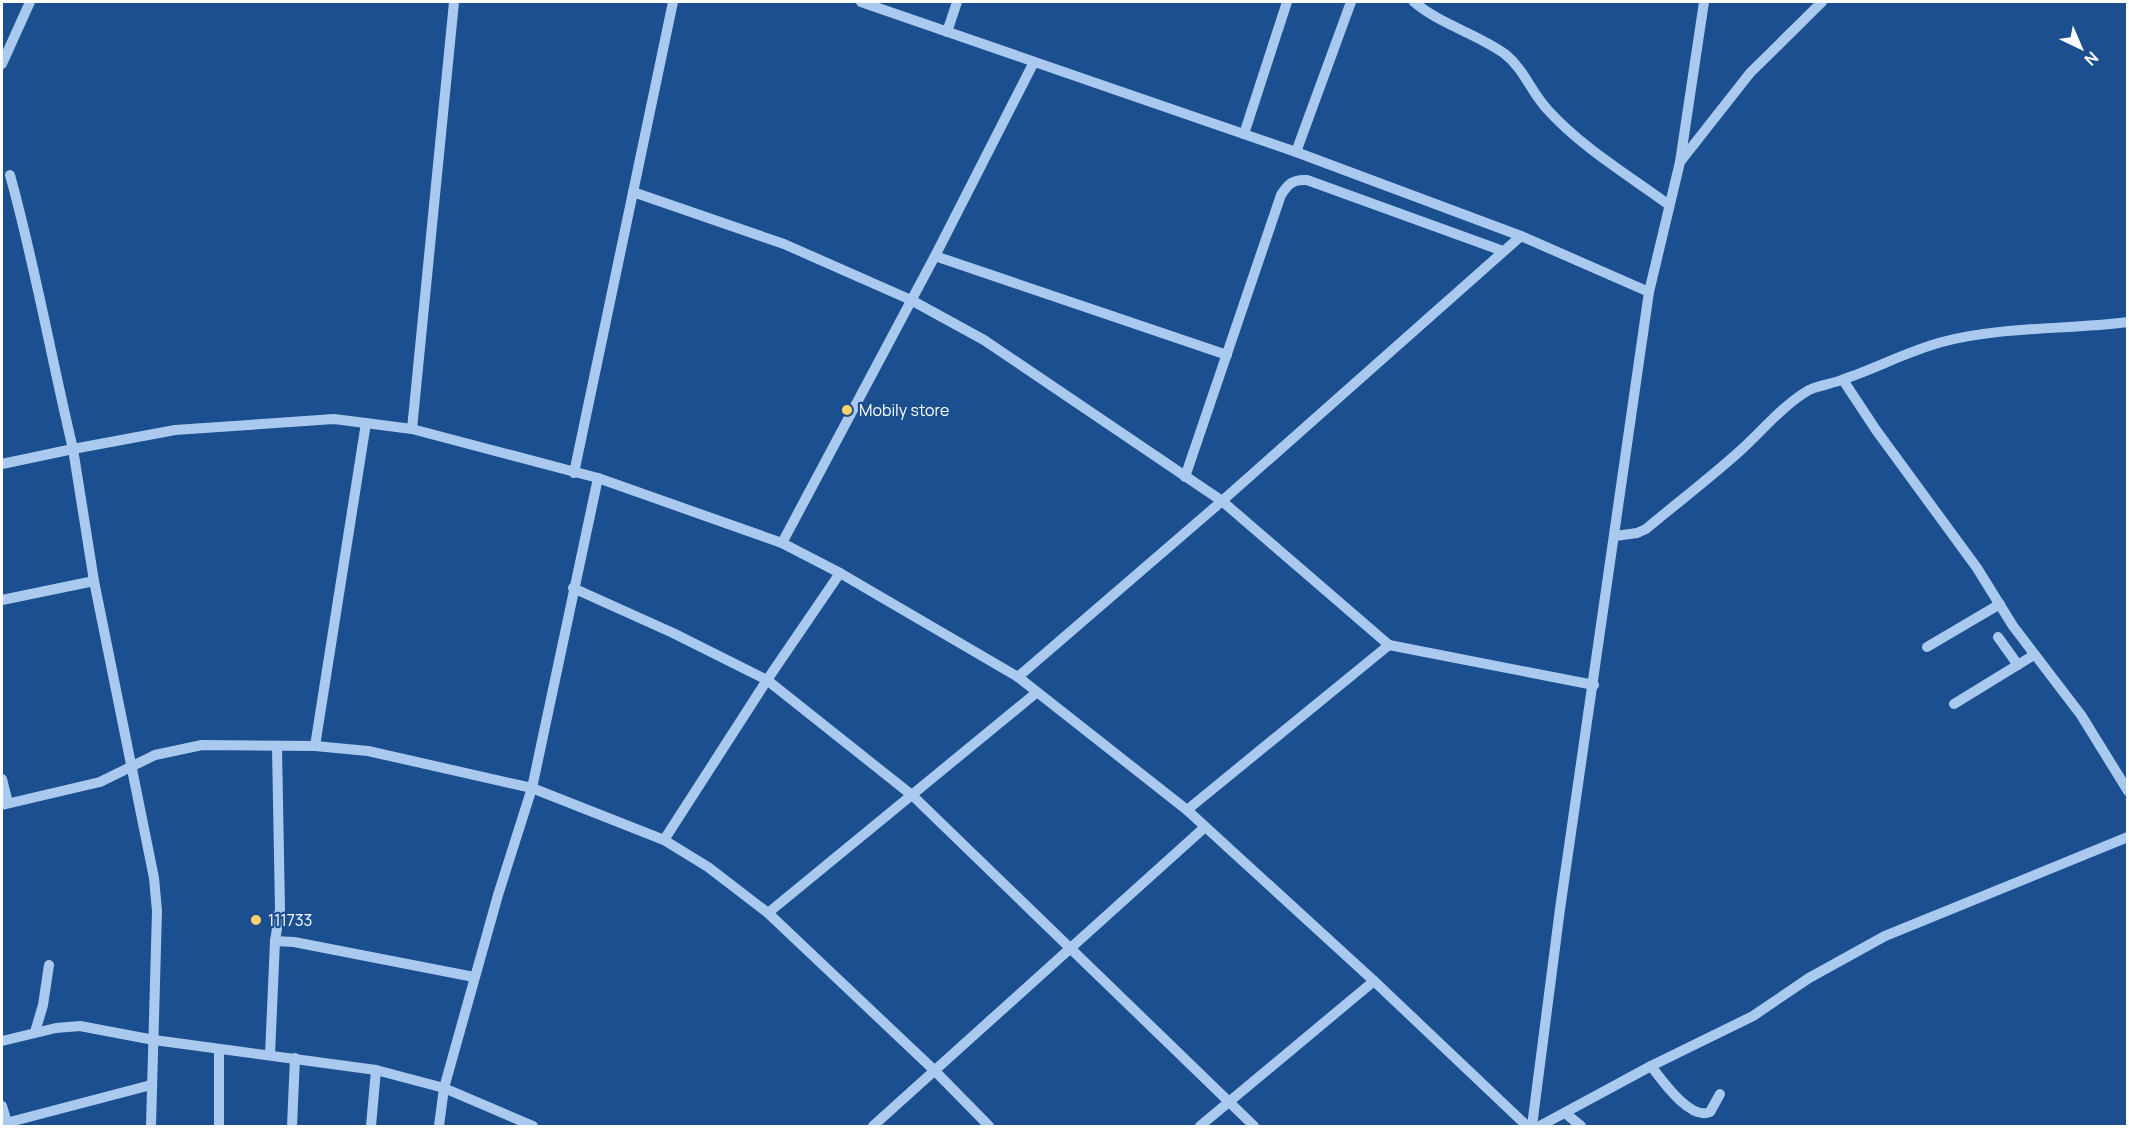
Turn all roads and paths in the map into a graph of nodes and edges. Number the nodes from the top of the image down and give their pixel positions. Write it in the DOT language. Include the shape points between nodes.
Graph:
graph roads {
  1 [pos="30,2"];
  2 [pos="454,2"];
  3 [pos="673,2"];
  4 [pos="861,2"];
  5 [pos="957,2"];
  6 [pos="1287,2"];
  7 [pos="1351,2"];
  8 [pos="1414,2"];
  9 [pos="1704,2"];
  10 [pos="1822,2"];
  11 [pos="876,4"];
  12 [pos="947,32"];
  13 [pos="1034,62"];
  14 [pos="2,63"];
  15 [pos="1244,134"];
  16 [pos="1296,152"];
  17 [pos="1680,162"];
  18 [pos="10,175"];
  19 [pos="633,192"];
  20 [pos="1669,205"];
  21 [pos="1521,236"];
  22 [pos="1503,251"];
  23 [pos="935,256"];
  24 [pos="1649,291"];
  25 [pos="911,300"];
  26 [pos="2127,322"];
  27 [pos="1227,355"];
  28 [pos="1844,380"];
  29 [pos="366,423"];
  30 [pos="412,429"];
  31 [pos="73,449"];
  32 [pos="2,464"];
  33 [pos="574,472"];
  34 [pos="1185,477"];
  35 [pos="598,478"];
  36 [pos="1222,501"];
  37 [pos="1615,536"];
  38 [pos="782,543"];
  39 [pos="840,573"];
  40 [pos="94,581"];
  41 [pos="573,588"];
  42 [pos="2,600"];
  43 [pos="2000,604"];
  44 [pos="1998,637"];
  45 [pos="1389,645"];
  46 [pos="1927,647"];
  47 [pos="2034,655"];
  48 [pos="2018,665"];
  49 [pos="1018,677"];
  50 [pos="767,680"];
  51 [pos="1594,685"];
  52 [pos="1036,693"];
  53 [pos="1954,704"];
  54 [pos="315,747"];
  55 [pos="277,748"];
  56 [pos="130,767"];
  57 [pos="2123,773"];
  58 [pos="2,779"];
  59 [pos="532,788"];
  60 [pos="2127,791"];
  61 [pos="913,796"];
  62 [pos="5,804"];
  63 [pos="1187,810"];
  64 [pos="1205,827"];
  65 [pos="664,840"];
  66 [pos="2125,841"];
  67 [pos="768,913"];
  68 [pos="275,942"];
  69 [pos="1072,947"];
  70 [pos="49,965"];
  71 [pos="474,977"];
  72 [pos="1374,981"];
  73 [pos="35,1032"];
  74 [pos="154,1040"];
  75 [pos="2,1041"];
  76 [pos="219,1049"];
  77 [pos="270,1056"];
  78 [pos="295,1058"];
  79 [pos="1651,1066"];
  80 [pos="376,1070"];
  81 [pos="935,1071"];
  82 [pos="151,1084"];
  83 [pos="444,1088"];
  84 [pos="1720,1094"];
  85 [pos="1229,1103"];
  86 [pos="2,1106"];
  87 [pos="1565,1113"];
  88 [pos="7,1125"];
  89 [pos="151,1126"];
  90 [pos="219,1126"];
  91 [pos="292,1126"];
  92 [pos="371,1126"];
  93 [pos="440,1126"];
  94 [pos="533,1126"];
  95 [pos="873,1126"];
  96 [pos="988,1126"];
  97 [pos="1200,1126"];
  98 [pos="1254,1126"];
  99 [pos="1527,1126"];
  100 [pos="1532,1126"];
  101 [pos="1540,1126"];
  102 [pos="1581,1126"];
  1 -- 14 [label="street"];
  2 -- 30 [label="street"];
  3 -- 19 [label="street"];
  4 -- 11 [label="street"];
  5 -- 12 [label="street"];
  6 -- 15 [label="street"];
  7 -- 16 [label="street"];
  8 -- 20 [label="street" via="1436,20 1505,54 1545,108 1579,139"];
  9 -- 17 [label="street"];
  10 -- 17 [label="street" via="1750,73"];
  11 -- 12 [label="street"];
  12 -- 13 [label="street"];
  13 -- 15 [label="street"];
  13 -- 23 [label="street"];
  15 -- 16 [label="street"];
  16 -- 21 [label="street"];
  17 -- 20 [label="street"];
  18 -- 31 [label="street" via="32,255 42,317"];
  19 -- 25 [label="street" via="784,244"];
  19 -- 33 [label="street"];
  20 -- 24 [label="street"];
  21 -- 22 [label="street"];
  21 -- 24 [label="street"];
  22 -- 27 [label="street" via="1307,180 1296,180 1281,195"];
  22 -- 36 [label="street"];
  23 -- 25 [label="street"];
  23 -- 27 [label="street"];
  24 -- 37 [label="street"];
  25 -- 34 [label="street" via="984,340"];
  25 -- 38 [label="street"];
  26 -- 28 [label="street" via="1985,333 1901,354"];
  27 -- 34 [label="street"];
  28 -- 37 [label="street" via="1820,385 1798,398 1646,529"];
  28 -- 43 [label="street"];
  29 -- 30 [label="street"];
  29 -- 31 [label="street" via="334,419 175,430"];
  29 -- 54 [label="street"];
  30 -- 33 [label="street"];
  31 -- 32 [label="street"];
  31 -- 40 [label="street"];
  33 -- 35 [label="street"];
  34 -- 36 [label="street"];
  35 -- 38 [label="street"];
  35 -- 41 [label="street"];
  36 -- 45 [label="street"];
  36 -- 49 [label="street"];
  37 -- 51 [label="street"];
  38 -- 39 [label="street"];
  39 -- 49 [label="street"];
  39 -- 50 [label="street"];
  40 -- 42 [label="street"];
  40 -- 56 [label="street"];
  41 -- 50 [label="street"];
  41 -- 59 [label="street"];
  43 -- 46 [label="street"];
  43 -- 47 [label="street"];
  44 -- 48 [label="street"];
  45 -- 51 [label="street"];
  45 -- 63 [label="street"];
  47 -- 48 [label="street"];
  47 -- 57 [label="street"];
  48 -- 53 [label="street"];
  49 -- 52 [label="street"];
  50 -- 61 [label="street"];
  50 -- 65 [label="street"];
  51 -- 100 [label="street"];
  52 -- 61 [label="street"];
  52 -- 63 [label="street"];
  54 -- 55 [label="street"];
  54 -- 59 [label="street" via="407,758"];
  55 -- 56 [label="street" via="202,745 155,754"];
  55 -- 68 [label="street" via="280,909"];
  56 -- 62 [label="street" via="100,782"];
  56 -- 74 [label="street" via="154,878"];
  57 -- 60 [label="street"];
  58 -- 62 [label="street"];
  59 -- 65 [label="street"];
  59 -- 71 [label="street"];
  61 -- 67 [label="street"];
  61 -- 69 [label="street"];
  63 -- 64 [label="street"];
  64 -- 69 [label="street"];
  64 -- 72 [label="street"];
  65 -- 67 [label="street" via="708,867"];
  66 -- 79 [label="street" via="1885,936 1809,978 1754,1016"];
  67 -- 81 [label="street"];
  68 -- 71 [label="street" via="294,942"];
  68 -- 77 [label="street"];
  69 -- 81 [label="street"];
  69 -- 85 [label="street"];
  70 -- 73 [label="street"];
  71 -- 83 [label="street"];
  72 -- 85 [label="street"];
  72 -- 99 [label="street"];
  73 -- 74 [label="street" via="80,1026"];
  73 -- 75 [label="street"];
  74 -- 76 [label="street"];
  74 -- 82 [label="street"];
  76 -- 77 [label="street"];
  76 -- 90 [label="street"];
  77 -- 78 [label="street"];
  78 -- 80 [label="street"];
  78 -- 91 [label="street"];
  79 -- 84 [label="street" via="1674,1096 1700,1113 1710,1112"];
  79 -- 87 [label="street"];
  80 -- 83 [label="street"];
  80 -- 92 [label="street"];
  81 -- 95 [label="street"];
  81 -- 96 [label="street"];
  82 -- 88 [label="street"];
  82 -- 89 [label="street"];
  83 -- 93 [label="street"];
  83 -- 94 [label="street"];
  85 -- 97 [label="street"];
  85 -- 98 [label="street"];
  86 -- 88 [label="street"];
  87 -- 101 [label="street"];
  87 -- 102 [label="street"];
}
